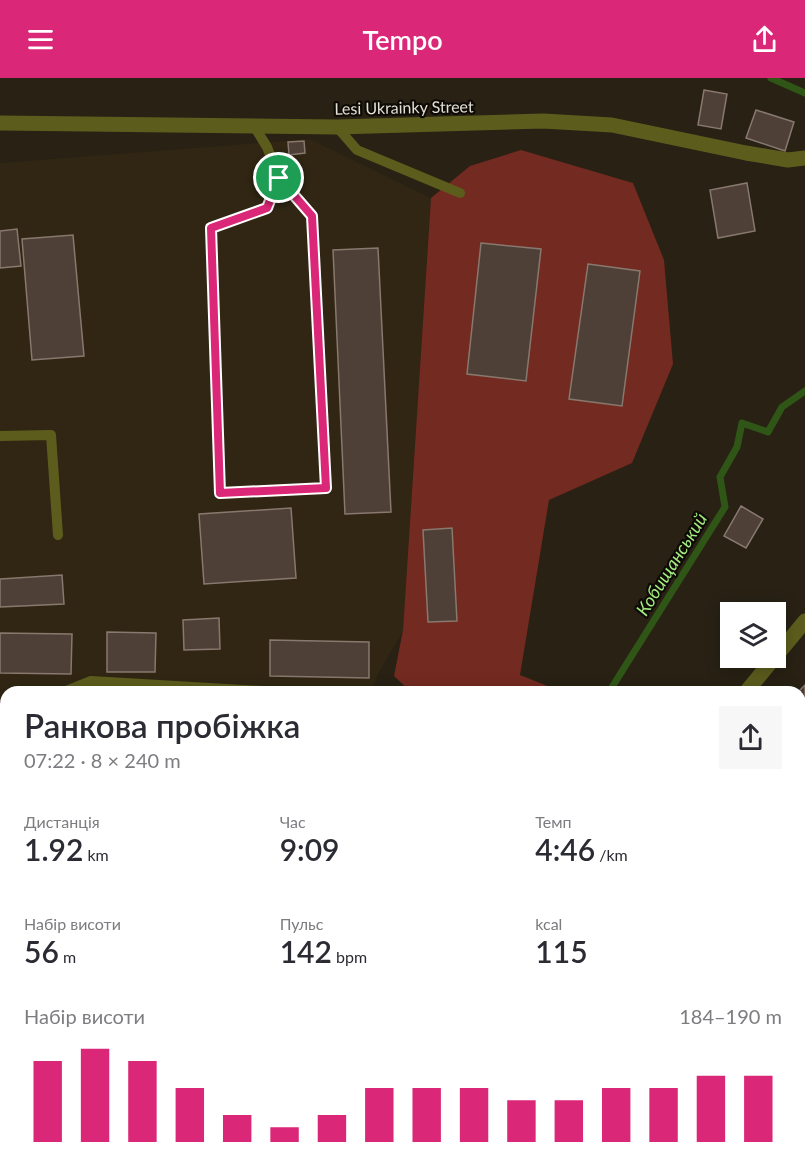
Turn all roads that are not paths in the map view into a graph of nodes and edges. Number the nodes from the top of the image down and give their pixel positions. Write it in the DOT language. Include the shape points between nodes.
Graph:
graph roads {
  1 [pos="0,123"];
  2 [pos="255,126"];
  3 [pos="337,127"];
  4 [pos="805,158"];
  5 [pos="279,178"];
  6 [pos="460,193"];
  7 [pos="0,436"];
  8 [pos="58,535"];
  9 [pos="805,621"];
  10 [pos="786,644"];
  11 [pos="766,668"];
  12 [pos="79,686"];
  13 [pos="176,686"];
  14 [pos="751,686"];
  1 -- 2 [label="street, Lesi Ukrainky Street"];
  2 -- 3 [label="street, Lesi Ukrainky Street"];
  2 -- 5 [label="lane"];
  3 -- 4 [label="street, Lesi Ukrainky Street" via="543,121 612,125 767,157"];
  3 -- 6 [label="lane" via="357,150"];
  5 -- 5 [label="lane" via="312,216 326,488 220,493 211,228 267,208"];
  7 -- 8 [label="lane" via="51,435"];
  9 -- 10 [label="street"];
  11 -- 14 [label="street"];
  12 -- 13 [label="lane" via="91,681"];
}
